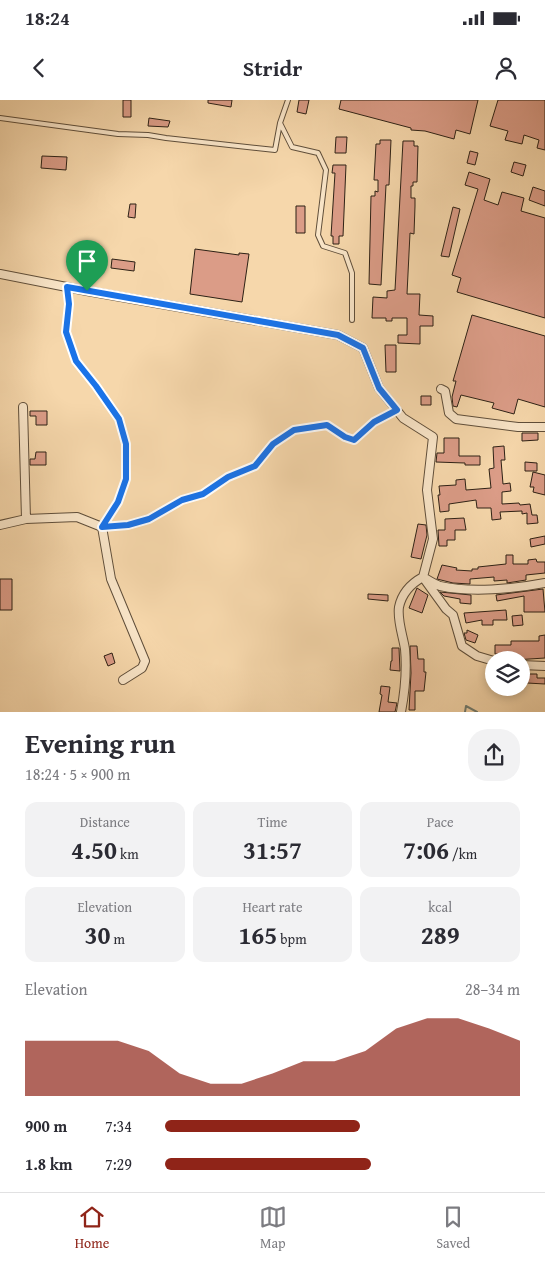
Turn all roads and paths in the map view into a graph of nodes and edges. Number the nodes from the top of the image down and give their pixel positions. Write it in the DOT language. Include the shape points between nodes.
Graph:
graph roads {
  1 [pos="288,100"];
  2 [pos="0,118"];
  3 [pos="280,123"];
  4 [pos="0,274"];
  5 [pos="67,287"];
  6 [pos="352,320"];
  7 [pos="441,389"];
  8 [pos="23,407"];
  9 [pos="397,410"];
  10 [pos="545,427"];
  11 [pos="26,519"];
  12 [pos="0,524"];
  13 [pos="102,527"];
  14 [pos="423,577"];
  15 [pos="545,583"];
  16 [pos="485,658"];
  17 [pos="530,665"];
  18 [pos="545,666"];
  19 [pos="124,680"];
  20 [pos="401,712"];
  1 -- 3 [label="lane"];
  2 -- 3 [label="lane" via="275,150"];
  3 -- 6 [label="lane" via="292,147 318,153 326,170 318,235 324,246 345,253 352,273"];
  4 -- 5 [label="street"];
  5 -- 9 [label="street" via="338,335 363,348 379,388"];
  5 -- 13 [label="path" via="66,332 76,361 119,419 126,444 126,479 118,502"];
  7 -- 10 [label="street" via="445,390 450,413 456,419"];
  8 -- 11 [label="street"];
  9 -- 13 [label="path" via="374,422 354,440 327,425 294,430 273,444 255,466 228,477 203,494 182,500 149,519"];
  9 -- 14 [label="street" via="403,418 433,437 427,490 433,539"];
  11 -- 12 [label="street"];
  11 -- 13 [label="street" via="76,517"];
  13 -- 19 [label="street" via="112,579 145,661 142,668"];
  14 -- 15 [label="street" via="438,586 467,589"];
  14 -- 16 [label="street" via="453,615 462,646"];
  14 -- 20 [label="street" via="412,583 399,608 406,686"];
  17 -- 18 [label="street"];
}
